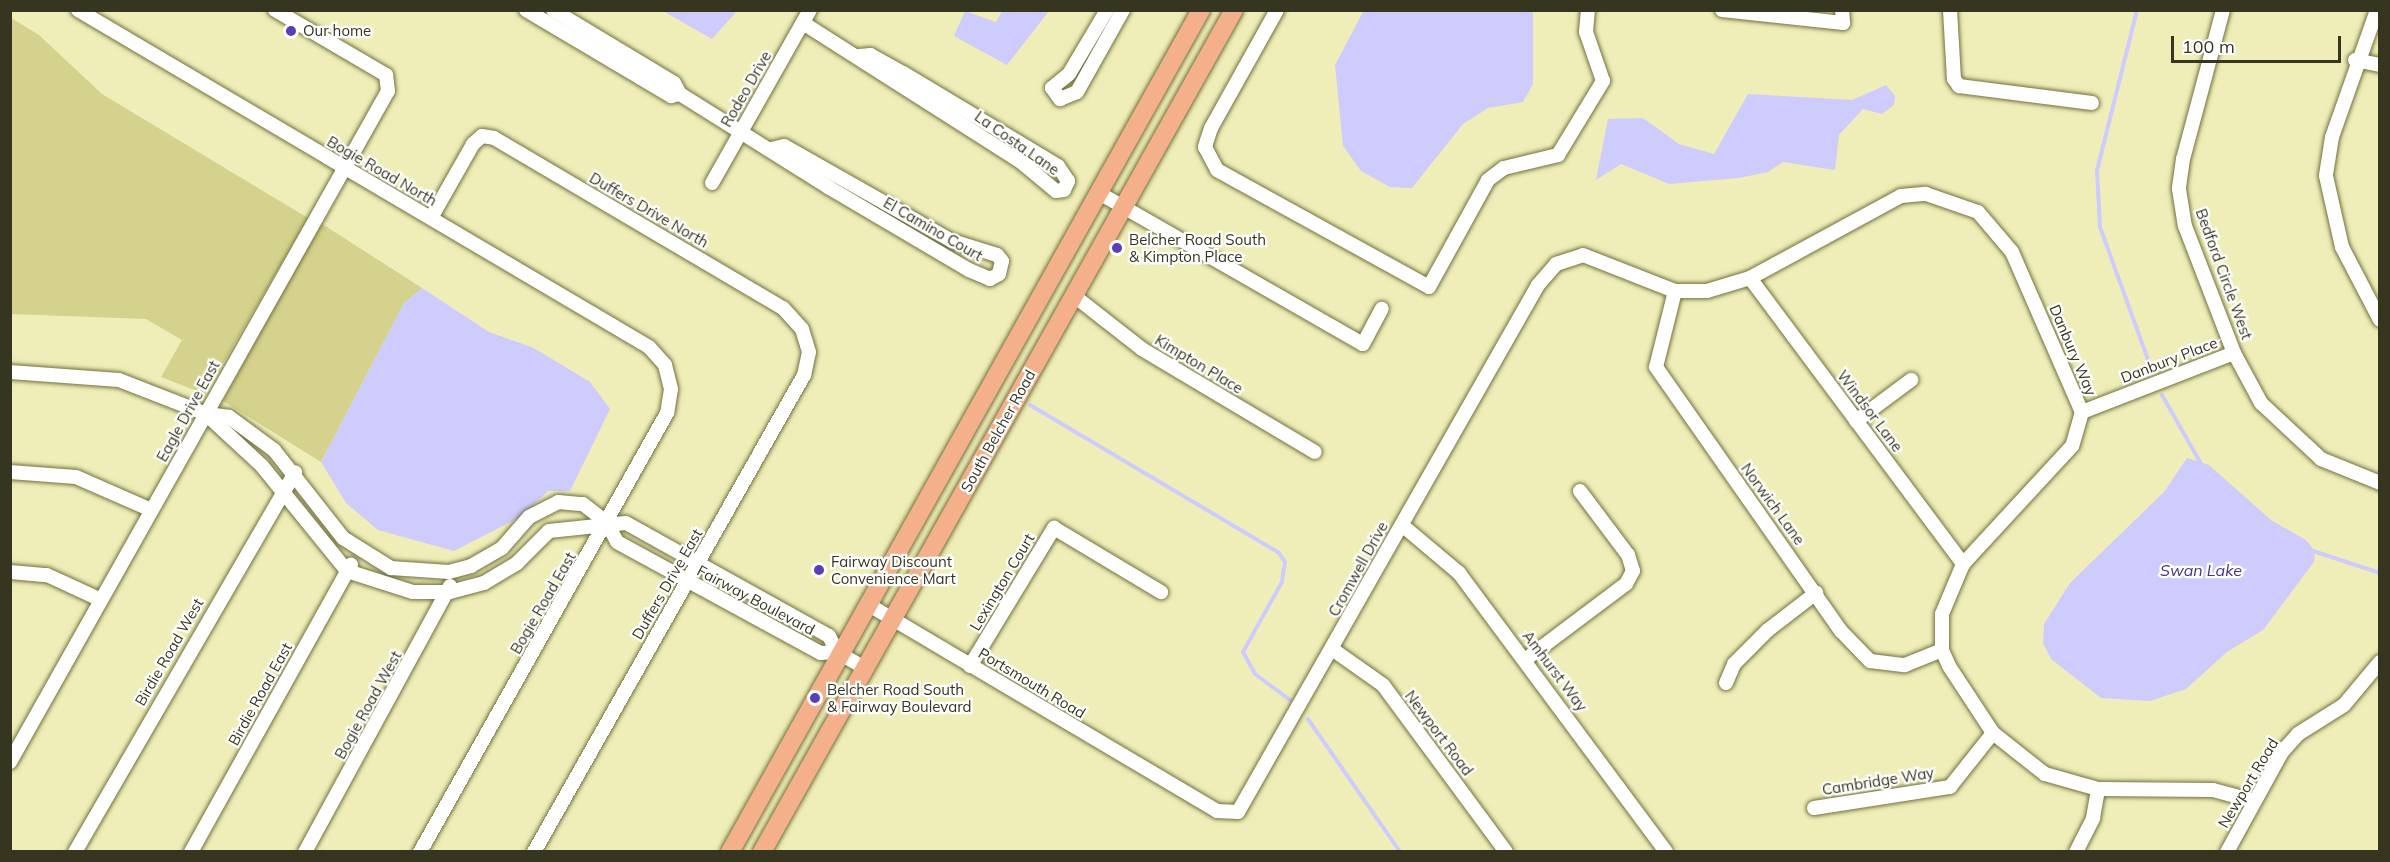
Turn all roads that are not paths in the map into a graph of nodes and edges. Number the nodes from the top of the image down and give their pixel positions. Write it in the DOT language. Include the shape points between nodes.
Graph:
graph roads {
  1 [pos="78,10"];
  2 [pos="275,10"];
  3 [pos="526,10"];
  4 [pos="553,10"];
  5 [pos="1107,10"];
  6 [pos="1122,10"];
  7 [pos="1201,10"];
  8 [pos="1234,10"];
  9 [pos="1277,10"];
  10 [pos="1588,10"];
  11 [pos="1722,10"];
  12 [pos="1842,10"];
  13 [pos="1950,10"];
  14 [pos="2223,10"];
  15 [pos="2377,10"];
  16 [pos="806,17"];
  17 [pos="859,56"];
  18 [pos="2355,60"];
  19 [pos="2379,65"];
  20 [pos="680,94"];
  21 [pos="2092,103"];
  22 [pos="741,131"];
  23 [pos="772,149"];
  24 [pos="343,168"];
  25 [pos="712,183"];
  26 [pos="1099,193"];
  27 [pos="1123,207"];
  28 [pos="431,218"];
  29 [pos="1750,278"];
  30 [pos="1538,285"];
  31 [pos="1675,291"];
  32 [pos="1073,295"];
  33 [pos="1382,309"];
  34 [pos="2379,320"];
  35 [pos="802,329"];
  36 [pos="2234,352"];
  37 [pos="665,365"];
  38 [pos="10,372"];
  39 [pos="1911,380"];
  40 [pos="2082,412"];
  41 [pos="206,414"];
  42 [pos="1856,421"];
  43 [pos="1315,452"];
  44 [pos="10,472"];
  45 [pos="294,472"];
  46 [pos="2379,483"];
  47 [pos="280,489"];
  48 [pos="1580,491"];
  49 [pos="151,510"];
  50 [pos="607,523"];
  51 [pos="1402,525"];
  52 [pos="358,553"];
  53 [pos="698,563"];
  54 [pos="1963,564"];
  55 [pos="347,571"];
  56 [pos="10,572"];
  57 [pos="449,572"];
  58 [pos="688,581"];
  59 [pos="450,592"];
  60 [pos="1161,592"];
  61 [pos="1816,593"];
  62 [pos="99,599"];
  63 [pos="869,605"];
  64 [pos="788,613"];
  65 [pos="893,619"];
  66 [pos="779,631"];
  67 [pos="1332,649"];
  68 [pos="1942,650"];
  69 [pos="839,653"];
  70 [pos="1526,659"];
  71 [pos="2379,663"];
  72 [pos="970,666"];
  73 [pos="865,668"];
  74 [pos="1726,682"];
  75 [pos="1993,733"];
  76 [pos="10,762"];
  77 [pos="2098,789"];
  78 [pos="1179,790"];
  79 [pos="2254,801"];
  80 [pos="1814,808"];
  81 [pos="75,852"];
  82 [pos="191,852"];
  83 [pos="305,852"];
  84 [pos="420,852"];
  85 [pos="534,852"];
  86 [pos="730,852"];
  87 [pos="762,852"];
  88 [pos="1506,852"];
  89 [pos="1666,852"];
  90 [pos="2076,852"];
  91 [pos="2227,852"];
  1 -- 24 [label="street, Bogie Road North"];
  2 -- 24 [label="street, Eagle Drive East" via="386,75 388,91"];
  3 -- 20 [label="street, El Camino Court" via="671,96"];
  4 -- 20 [label="street, El Camino Court" via="674,83"];
  5 -- 6 [label="street" via="1069,74 1052,88 1060,99 1077,92"];
  7 -- 26 [label="main road, South Belcher Road"];
  8 -- 27 [label="main road, South Belcher Road"];
  9 -- 10 [label="street" via="1211,128 1205,147 1217,170 1429,287 1488,180 1504,168 1558,155 1603,81 1586,32"];
  11 -- 12 [label="street" via="1843,23"];
  13 -- 21 [label="street" via="1954,79 1959,86"];
  14 -- 36 [label="street, Bedford Circle West" via="2179,189 2185,226"];
  15 -- 18 [label="street"];
  16 -- 17 [label="street, La Costa Lane"];
  16 -- 22 [label="street, Rodeo Drive"];
  17 -- 17 [label="street, La Costa Lane" via="1056,191 1064,190 1068,181 1058,166 903,73 871,56"];
  18 -- 19 [label="street"];
  18 -- 34 [label="street" via="2332,137 2327,184 2342,247"];
  20 -- 22 [label="street, El Camino Court"];
  22 -- 23 [label="street, El Camino Court"];
  22 -- 25 [label="street, Rodeo Drive"];
  23 -- 23 [label="street, El Camino Court" via="969,270 990,279 999,274 1002,261 997,255 952,241 784,146"];
  24 -- 28 [label="street, Bogie Road North"];
  24 -- 41 [label="street, Eagle Drive East"];
  26 -- 27 [label="street"];
  26 -- 63 [label="main road, South Belcher Road"];
  27 -- 32 [label="main road, South Belcher Road"];
  27 -- 33 [label="street" via="1363,344"];
  28 -- 35 [label="street, Duffers Drive North" via="473,144 482,136 494,138 783,308"];
  28 -- 37 [label="street, Bogie Road North" via="649,346"];
  29 -- 31 [label="street, Danbury Way" via="1707,291"];
  29 -- 40 [label="street, Danbury Way" via="1901,196 1926,194 1959,202 1990,222 2012,252"];
  29 -- 42 [label="street, Windsor Lane"];
  30 -- 31 [label="street, Danbury Way" via="1556,264 1583,255"];
  30 -- 51 [label="street, Cromwell Drive"];
  31 -- 61 [label="street, Norwich Lane" via="1656,367"];
  32 -- 43 [label="street, Kimpton Place" via="1142,350"];
  32 -- 65 [label="main road, South Belcher Road"];
  35 -- 53 [label="street, Duffers Drive East" via="809,352 804,375"];
  36 -- 40 [label="street, Danbury Place"];
  36 -- 46 [label="street, Bedford Circle West" via="2261,403 2297,441 2321,459"];
  37 -- 50 [label="street, Bogie Road East" via="671,389 667,413"];
  38 -- 41 [label="street, Fairway Boulevard" via="119,380"];
  39 -- 42 [label="street"];
  40 -- 54 [label="street, Danbury Way" via="2072,446"];
  41 -- 45 [label="street, Fairway Boulevard" via="229,417 253,432"];
  41 -- 47 [label="street, Fairway Boulevard"];
  41 -- 49 [label="street, Eagle Drive East"];
  42 -- 54 [label="street, Windsor Lane"];
  44 -- 49 [label="street" via="76,477"];
  45 -- 47 [label="street, Birdie Road West"];
  45 -- 52 [label="street, Fairway Boulevard"];
  47 -- 55 [label="street, Fairway Boulevard"];
  47 -- 81 [label="street, Birdie Road West"];
  48 -- 70 [label="street" via="1628,555 1633,571 1626,584"];
  49 -- 62 [label="street, Eagle Drive East"];
  50 -- 53 [label="street, Fairway Boulevard" via="626,523"];
  50 -- 57 [label="street, Fairway Boulevard" via="583,504 558,502 529,517 502,548"];
  50 -- 58 [label="street, Fairway Boulevard" via="617,542"];
  50 -- 59 [label="street, Fairway Boulevard" via="549,531 517,563 484,584"];
  50 -- 84 [label="street, Bogie Road East"];
  51 -- 67 [label="street, Cromwell Drive"];
  51 -- 70 [label="street, Amhurst Way" via="1459,573"];
  52 -- 55 [label="street, Birdie Road East"];
  52 -- 57 [label="street, Fairway Boulevard" via="391,568"];
  53 -- 58 [label="street, Duffers Drive East"];
  53 -- 64 [label="street, Fairway Boulevard"];
  54 -- 68 [label="street, Danbury Way" via="1942,614"];
  55 -- 59 [label="street, Fairway Boulevard" via="413,592"];
  55 -- 82 [label="street, Birdie Road East"];
  56 -- 62 [label="street" via="47,575"];
  57 -- 59 [label="street"];
  58 -- 66 [label="street, Fairway Boulevard"];
  58 -- 85 [label="street, Duffers Drive East"];
  59 -- 83 [label="street, Bogie Road West"];
  60 -- 72 [label="street, Lexington Court" via="1053,528"];
  61 -- 68 [label="street, Norwich Lane" via="1841,631 1870,661 1905,665"];
  61 -- 74 [label="street" via="1768,630 1734,664"];
  62 -- 76 [label="street, Eagle Drive East"];
  63 -- 65 [label="street, Portsmouth Road"];
  63 -- 69 [label="main road, South Belcher Road"];
  64 -- 66 [label="street"];
  64 -- 69 [label="street, Fairway Boulevard" via="829,636"];
  65 -- 72 [label="street, Portsmouth Road"];
  65 -- 73 [label="main road, South Belcher Road"];
  66 -- 69 [label="street, Fairway Boulevard" via="821,653"];
  67 -- 78 [label="street, Cromwell Drive" via="1238,812 1217,811"];
  67 -- 88 [label="street, Newport Road" via="1383,685"];
  68 -- 75 [label="street"];
  69 -- 73 [label="street, Fairway Boulevard"];
  69 -- 86 [label="main road, South Belcher Road"];
  70 -- 89 [label="street, Amhurst Way"];
  71 -- 79 [label="street, Newport Road" via="2344,705 2290,743"];
  72 -- 78 [label="street, Portsmouth Road"];
  73 -- 87 [label="main road, South Belcher Road"];
  75 -- 77 [label="street" via="2045,774"];
  75 -- 80 [label="street, Cambridge Way" via="1950,787"];
  77 -- 79 [label="street" via="2213,790"];
  77 -- 90 [label="street" via="2093,818"];
  79 -- 91 [label="street, Newport Road"];
}
